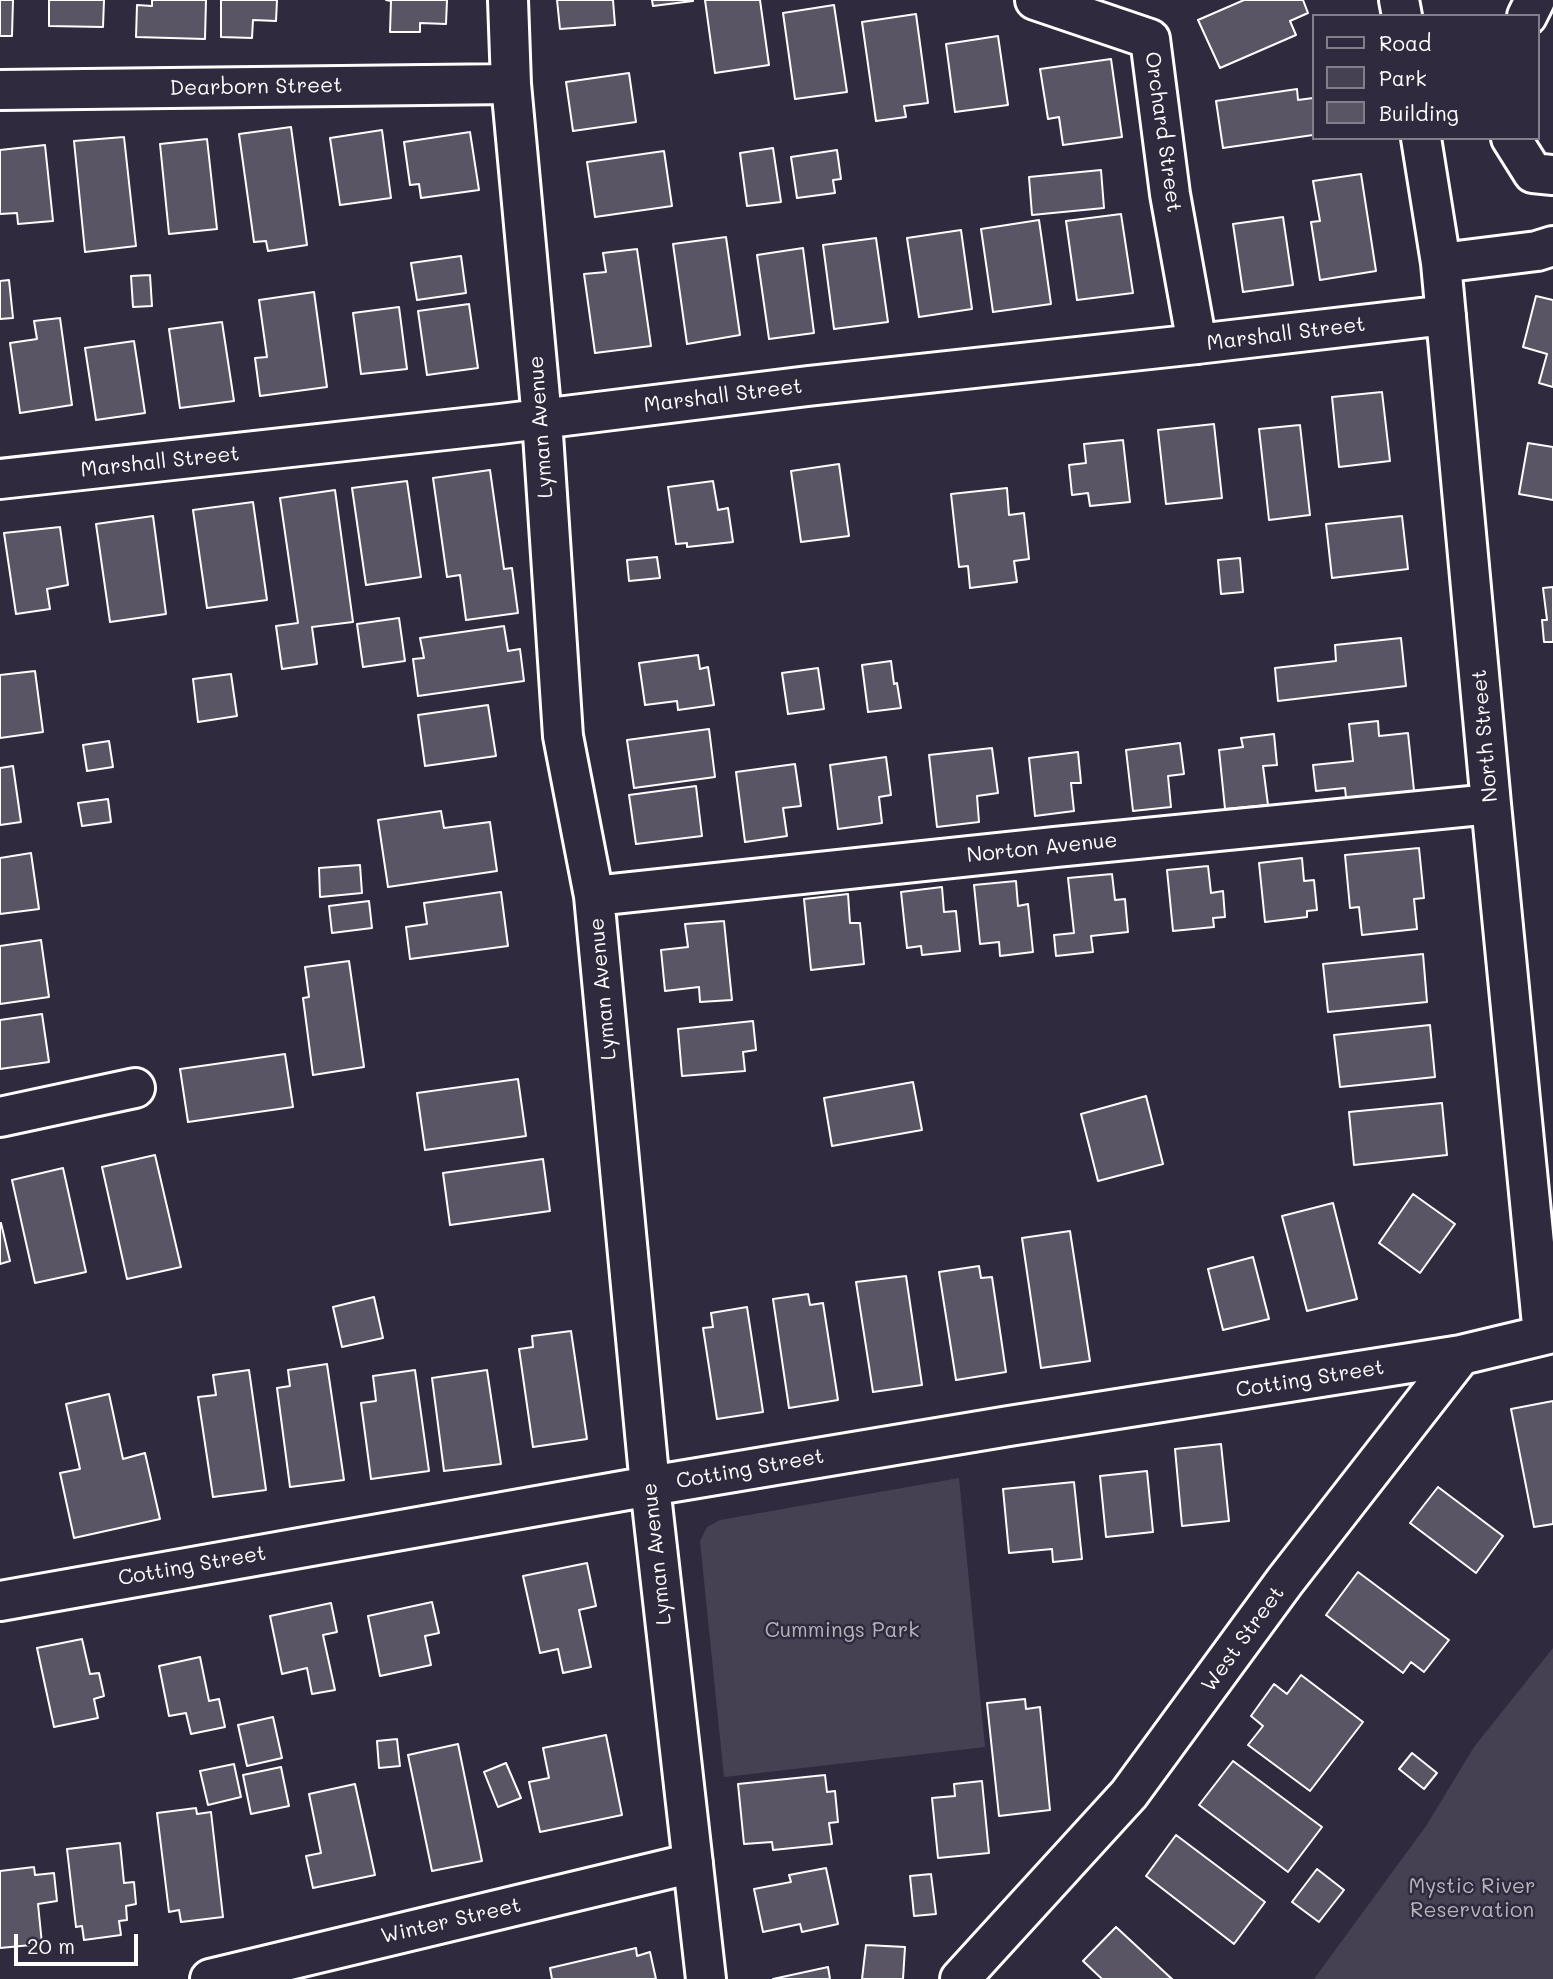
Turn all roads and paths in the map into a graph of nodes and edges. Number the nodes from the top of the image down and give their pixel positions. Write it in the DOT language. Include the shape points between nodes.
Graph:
graph roads {
  1 [pos="508,0"];
  2 [pos="1035,0"];
  3 [pos="511,84"];
  4 [pos="0,90"];
  5 [pos="1421,140"];
  6 [pos="1512,140"];
  7 [pos="1553,175"];
  8 [pos="1553,246"];
  9 [pos="1441,262"];
  10 [pos="1446,315"];
  11 [pos="1197,344"];
  12 [pos="542,419"];
  13 [pos="0,479"];
  14 [pos="1491,804"];
  15 [pos="594,896"];
  16 [pos="135,1088"];
  17 [pos="0,1117"];
  18 [pos="1548,1334"];
  19 [pos="1461,1355"];
  20 [pos="650,1486"];
  21 [pos="0,1601"];
  22 [pos="692,1863"];
  23 [pos="210,1979"];
  24 [pos="706,1979"];
  25 [pos="960,1979"];
  1 -- 3 [label="street, Lyman Avenue"];
  2 -- 11 [label="street, Orchard Street" via="1150,39 1170,194"];
  3 -- 4 [label="street, Dearborn Street"];
  3 -- 12 [label="street, Lyman Avenue"];
  5 -- 9 [label="street, North Street"];
  6 -- 7 [label="street" via="1533,173"];
  8 -- 9 [label="street"];
  9 -- 10 [label="street, North Street"];
  10 -- 11 [label="street, Marshall Street"];
  10 -- 14 [label="street, North Street"];
  11 -- 12 [label="street, Marshall Street"];
  12 -- 13 [label="street, Marshall Street"];
  12 -- 15 [label="street, Lyman Avenue" via="563,736"];
  14 -- 15 [label="street, Norton Avenue"];
  14 -- 18 [label="street, North Street"];
  15 -- 20 [label="street, Lyman Avenue"];
  16 -- 17 [label="street"];
  18 -- 19 [label="street"];
  19 -- 20 [label="street, Cotting Street"];
  19 -- 25 [label="street, West Street" via="1285,1581 1129,1794"];
  20 -- 21 [label="street, Cotting Street"];
  20 -- 22 [label="street, Lyman Avenue"];
  22 -- 23 [label="street, Winter Street"];
  22 -- 24 [label="street, Lyman Avenue"];
}
